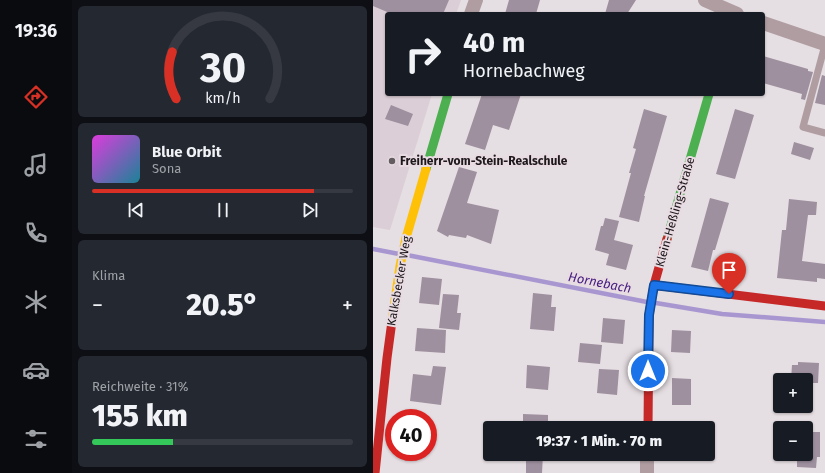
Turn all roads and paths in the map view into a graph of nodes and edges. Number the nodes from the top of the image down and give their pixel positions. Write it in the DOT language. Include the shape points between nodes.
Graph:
graph roads {
  1 [pos="475,0"];
  2 [pos="708,1"];
  3 [pos="472,12"];
  4 [pos="731,12"];
  5 [pos="765,24"];
  6 [pos="825,44"];
  7 [pos="447,96"];
  8 [pos="708,96"];
  9 [pos="825,133"];
  10 [pos="654,285"];
  11 [pos="825,306"];
  12 [pos="648,421"];
  13 [pos="647,461"];
  14 [pos="375,473"];
  15 [pos="647,473"];
  1 -- 3 [label="street"];
  2 -- 4 [label="street"];
  5 -- 6 [label="street"];
  6 -- 9 [label="lane" via="803,127"];
  7 -- 14 [label="street, Kalksbecker Weg" via="400,266"];
  8 -- 10 [label="street, Klein-Heßling-Straße"];
  10 -- 11 [label="street"];
  10 -- 12 [label="street, Klein-Heßling-Straße" via="649,315"];
  13 -- 15 [label="street"];
}
